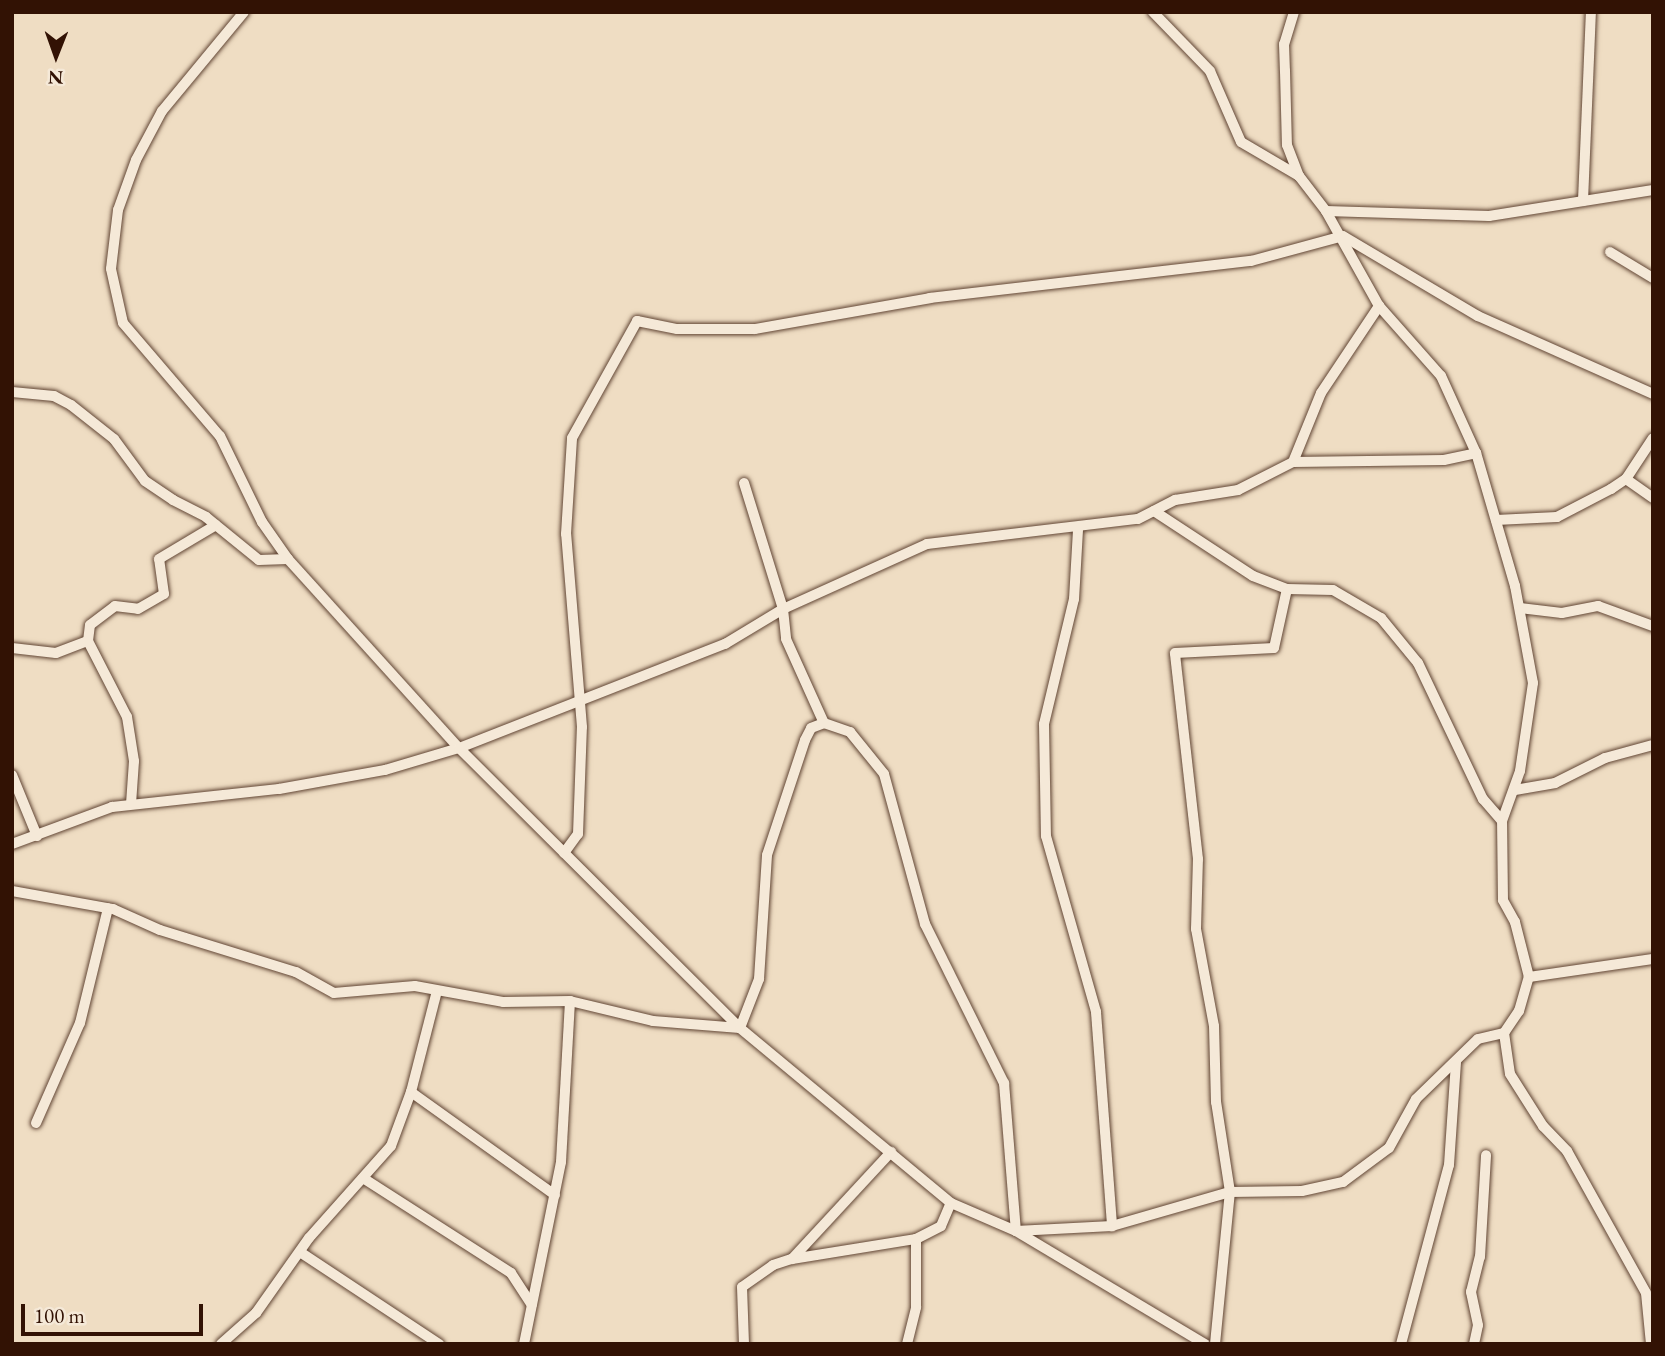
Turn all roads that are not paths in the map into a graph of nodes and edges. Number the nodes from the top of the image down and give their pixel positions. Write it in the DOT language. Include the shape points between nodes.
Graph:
graph roads {
  1 [pos="244,12"];
  2 [pos="1153,12"];
  3 [pos="1294,12"];
  4 [pos="1591,12"];
  5 [pos="1299,176"];
  6 [pos="1653,190"];
  7 [pos="1583,201"];
  8 [pos="1326,211"];
  9 [pos="1343,236"];
  10 [pos="1610,252"];
  11 [pos="1653,278"];
  12 [pos="1379,306"];
  13 [pos="12,391"];
  14 [pos="1653,394"];
  15 [pos="1653,438"];
  16 [pos="1476,453"];
  17 [pos="1293,462"];
  18 [pos="1626,479"];
  19 [pos="744,483"];
  20 [pos="1653,498"];
  21 [pos="1154,511"];
  22 [pos="1496,520"];
  23 [pos="215,524"];
  24 [pos="1078,530"];
  25 [pos="288,559"];
  26 [pos="1287,589"];
  27 [pos="1520,608"];
  28 [pos="783,609"];
  29 [pos="1653,626"];
  30 [pos="88,641"];
  31 [pos="12,648"];
  32 [pos="582,698"];
  33 [pos="824,723"];
  34 [pos="1653,745"];
  35 [pos="459,748"];
  36 [pos="12,775"];
  37 [pos="1515,790"];
  38 [pos="131,804"];
  39 [pos="1502,821"];
  40 [pos="37,835"];
  41 [pos="12,844"];
  42 [pos="564,853"];
  43 [pos="12,891"];
  44 [pos="108,908"];
  45 [pos="1653,958"];
  46 [pos="1529,977"];
  47 [pos="437,991"];
  48 [pos="570,1001"];
  49 [pos="740,1028"];
  50 [pos="1504,1033"];
  51 [pos="1456,1062"];
  52 [pos="411,1092"];
  53 [pos="36,1123"];
  54 [pos="891,1152"];
  55 [pos="1486,1155"];
  56 [pos="363,1178"];
  57 [pos="1230,1192"];
  58 [pos="555,1195"];
  59 [pos="951,1203"];
  60 [pos="1112,1226"];
  61 [pos="1016,1231"];
  62 [pos="916,1240"];
  63 [pos="300,1252"];
  64 [pos="792,1259"];
  65 [pos="1649,1292"];
  66 [pos="532,1305"];
  67 [pos="221,1344"];
  68 [pos="439,1344"];
  69 [pos="524,1344"];
  70 [pos="744,1344"];
  71 [pos="907,1344"];
  72 [pos="1205,1344"];
  73 [pos="1215,1344"];
  74 [pos="1401,1344"];
  75 [pos="1474,1344"];
  76 [pos="1651,1344"];
  1 -- 25 [label="street" via="162,111 136,160 118,210 111,269 122,323 220,436 262,522"];
  2 -- 5 [label="street" via="1210,71 1241,142"];
  3 -- 5 [label="street" via="1284,44 1284,71 1287,145"];
  4 -- 7 [label="street"];
  5 -- 8 [label="street"];
  6 -- 7 [label="street"];
  7 -- 8 [label="street" via="1455,217"];
  8 -- 9 [label="street"];
  9 -- 12 [label="street"];
  9 -- 14 [label="street" via="1478,316"];
  9 -- 32 [label="street" via="1251,261 930,298 755,329 677,329 637,321 572,438 566,534"];
  10 -- 11 [label="street"];
  12 -- 16 [label="street" via="1441,376"];
  12 -- 17 [label="street" via="1321,393"];
  13 -- 23 [label="street" via="54,396 71,405 114,439 145,481"];
  15 -- 18 [label="street"];
  16 -- 17 [label="street" via="1444,460"];
  16 -- 22 [label="street"];
  17 -- 21 [label="street" via="1238,490 1175,500"];
  18 -- 20 [label="street"];
  18 -- 22 [label="street" via="1557,517"];
  19 -- 28 [label="street"];
  21 -- 24 [label="street"];
  21 -- 26 [label="street" via="1253,576"];
  22 -- 27 [label="street"];
  23 -- 25 [label="street" via="260,560"];
  23 -- 30 [label="street" via="159,559 164,594 138,609 115,606 90,625"];
  24 -- 28 [label="street" via="927,544"];
  24 -- 60 [label="street" via="1074,598 1044,724 1046,836 1096,1012"];
  25 -- 35 [label="street"];
  26 -- 39 [label="street" via="1333,590 1394,631 1418,663 1483,799"];
  26 -- 57 [label="street" via="1274,648 1175,653 1198,859 1196,929 1214,1026 1216,1102"];
  27 -- 29 [label="street" via="1562,613 1598,606"];
  27 -- 37 [label="street" via="1533,683"];
  28 -- 32 [label="street" via="725,644"];
  28 -- 33 [label="street" via="786,639"];
  30 -- 31 [label="street" via="57,653"];
  30 -- 38 [label="street" via="127,717 134,761"];
  32 -- 35 [label="street"];
  32 -- 42 [label="street" via="578,834"];
  33 -- 49 [label="street" via="811,728 805,740 767,855 759,979"];
  33 -- 61 [label="street" via="850,732 884,774 925,925 1004,1083"];
  34 -- 37 [label="street" via="1605,758 1555,783"];
  35 -- 38 [label="street" via="385,770 279,789"];
  35 -- 42 [label="street"];
  36 -- 40 [label="street"];
  37 -- 39 [label="street"];
  38 -- 40 [label="street"];
  39 -- 46 [label="street" via="1503,900 1515,922"];
  40 -- 41 [label="street"];
  42 -- 49 [label="street"];
  43 -- 44 [label="street"];
  44 -- 47 [label="street" via="296,972 334,993 368,986"];
  44 -- 53 [label="street" via="80,1023"];
  45 -- 46 [label="street"];
  46 -- 50 [label="street" via="1519,1011"];
  47 -- 48 [label="street" via="503,1002"];
  47 -- 52 [label="street"];
  48 -- 49 [label="street" via="653,1021"];
  48 -- 58 [label="street"];
  49 -- 54 [label="street"];
  50 -- 51 [label="street" via="1478,1039"];
  50 -- 65 [label="street" via="1510,1074 1543,1126 1567,1151"];
  51 -- 57 [label="street" via="1416,1099 1390,1148 1343,1182 1302,1191"];
  51 -- 74 [label="street" via="1449,1165"];
  52 -- 56 [label="street" via="391,1146"];
  52 -- 58 [label="street"];
  54 -- 59 [label="street"];
  54 -- 64 [label="street"];
  55 -- 75 [label="street" via="1482,1245 1471,1292 1478,1325"];
  56 -- 63 [label="street"];
  56 -- 66 [label="street" via="511,1273"];
  57 -- 60 [label="street"];
  57 -- 73 [label="street"];
  58 -- 66 [label="street"];
  59 -- 61 [label="street"];
  59 -- 62 [label="street" via="941,1226"];
  60 -- 61 [label="street"];
  61 -- 72 [label="street"];
  62 -- 64 [label="street"];
  62 -- 71 [label="street" via="916,1307"];
  63 -- 67 [label="street" via="256,1313"];
  63 -- 68 [label="street"];
  64 -- 70 [label="street" via="773,1265 742,1287"];
  65 -- 76 [label="street"];
  66 -- 69 [label="street"];
}
